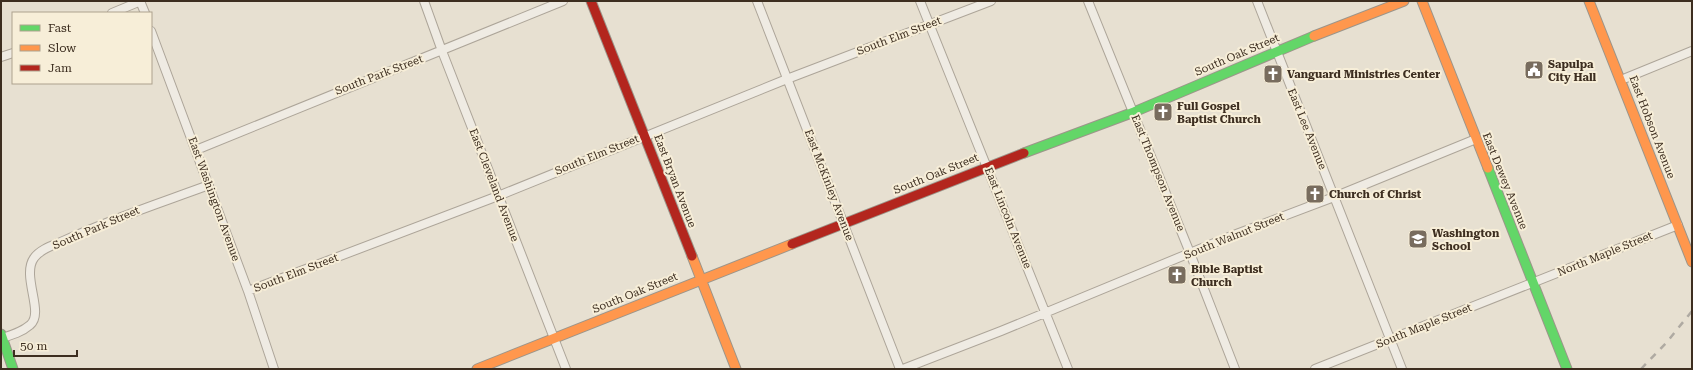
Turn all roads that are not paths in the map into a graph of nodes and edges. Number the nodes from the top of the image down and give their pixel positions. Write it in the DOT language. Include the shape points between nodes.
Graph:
graph roads {
  1 [pos="141,1"];
  2 [pos="424,1"];
  3 [pos="563,1"];
  4 [pos="591,1"];
  5 [pos="757,1"];
  6 [pos="920,1"];
  7 [pos="991,1"];
  8 [pos="1088,1"];
  9 [pos="1257,1"];
  10 [pos="1404,1"];
  11 [pos="1422,1"];
  12 [pos="1589,1"];
  13 [pos="114,12"];
  14 [pos="145,12"];
  15 [pos="930,25"];
  16 [pos="152,34"];
  17 [pos="442,51"];
  18 [pos="1276,51"];
  19 [pos="1692,51"];
  20 [pos="12,53"];
  21 [pos="1,57"];
  22 [pos="787,78"];
  23 [pos="1621,80"];
  24 [pos="1134,112"];
  25 [pos="644,135"];
  26 [pos="1476,139"];
  27 [pos="196,150"];
  28 [pos="988,166"];
  29 [pos="209,185"];
  30 [pos="498,196"];
  31 [pos="1334,197"];
  32 [pos="844,223"];
  33 [pos="1678,225"];
  34 [pos="1190,253"];
  35 [pos="1692,262"];
  36 [pos="701,279"];
  37 [pos="1533,283"];
  38 [pos="248,291"];
  39 [pos="1046,313"];
  40 [pos="2,336"];
  41 [pos="554,339"];
  42 [pos="1391,339"];
  43 [pos="13,369"];
  44 [pos="274,369"];
  45 [pos="477,369"];
  46 [pos="566,369"];
  47 [pos="736,369"];
  48 [pos="902,369"];
  49 [pos="1068,369"];
  50 [pos="1235,369"];
  51 [pos="1315,369"];
  52 [pos="1402,369"];
  53 [pos="1567,369"];
  1 -- 13 [label="street"];
  1 -- 14 [label="street"];
  2 -- 17 [label="street, East Cleveland Avenue"];
  3 -- 17 [label="street, South Park Street"];
  4 -- 25 [label="street, East Bryan Avenue"];
  5 -- 22 [label="street, East McKinley Avenue"];
  6 -- 15 [label="street, East Lincoln Avenue"];
  7 -- 15 [label="street, South Elm Street"];
  8 -- 24 [label="street, East Thompson Avenue"];
  9 -- 18 [label="street, East Lee Avenue"];
  10 -- 18 [label="street, South Oak Street"];
  11 -- 26 [label="street, East Dewey Avenue"];
  12 -- 23 [label="street, East Hobson Avenue"];
  15 -- 22 [label="street, South Elm Street"];
  15 -- 28 [label="street, East Lincoln Avenue"];
  16 -- 27 [label="street, East Washington Avenue"];
  17 -- 27 [label="street, South Park Street"];
  17 -- 30 [label="street, East Cleveland Avenue"];
  18 -- 24 [label="street, South Oak Street"];
  18 -- 31 [label="street, East Lee Avenue"];
  19 -- 23 [label="street"];
  20 -- 21 [label="street"];
  22 -- 25 [label="street, South Elm Street"];
  22 -- 32 [label="street, East McKinley Avenue"];
  23 -- 33 [label="street, East Hobson Avenue"];
  24 -- 28 [label="street, South Oak Street"];
  24 -- 34 [label="street, East Thompson Avenue"];
  25 -- 30 [label="street, South Elm Street"];
  25 -- 36 [label="street, East Bryan Avenue"];
  26 -- 31 [label="street, South Walnut Street"];
  26 -- 37 [label="street, East Dewey Avenue"];
  27 -- 29 [label="street, East Washington Avenue"];
  28 -- 32 [label="street, South Oak Street"];
  28 -- 39 [label="street, East Lincoln Avenue"];
  29 -- 38 [label="street, East Washington Avenue"];
  29 -- 40 [label="street, South Park Street" via="95,226 43,251 34,258 30,273 34,320 31,325 19,332"];
  30 -- 38 [label="street, South Elm Street"];
  30 -- 41 [label="street, East Cleveland Avenue"];
  31 -- 34 [label="street, South Walnut Street"];
  31 -- 42 [label="street, East Lee Avenue"];
  32 -- 36 [label="street, South Oak Street"];
  32 -- 48 [label="street, East McKinley Avenue"];
  33 -- 35 [label="street, East Hobson Avenue"];
  33 -- 37 [label="street, North Maple Street"];
  34 -- 39 [label="street, South Walnut Street"];
  34 -- 50 [label="street, East Thompson Avenue"];
  36 -- 41 [label="street, South Oak Street"];
  36 -- 47 [label="street, East Bryan Avenue"];
  37 -- 42 [label="street, South Maple Street"];
  37 -- 53 [label="street, East Dewey Avenue"];
  38 -- 44 [label="street, East Washington Avenue"];
  39 -- 48 [label="street, South Walnut Street"];
  39 -- 49 [label="street, East Lincoln Avenue"];
  40 -- 43 [label="street"];
  41 -- 45 [label="street, South Oak Street"];
  41 -- 46 [label="street, East Cleveland Avenue"];
  42 -- 51 [label="street, South Maple Street"];
  42 -- 52 [label="street, East Lee Avenue"];
}
